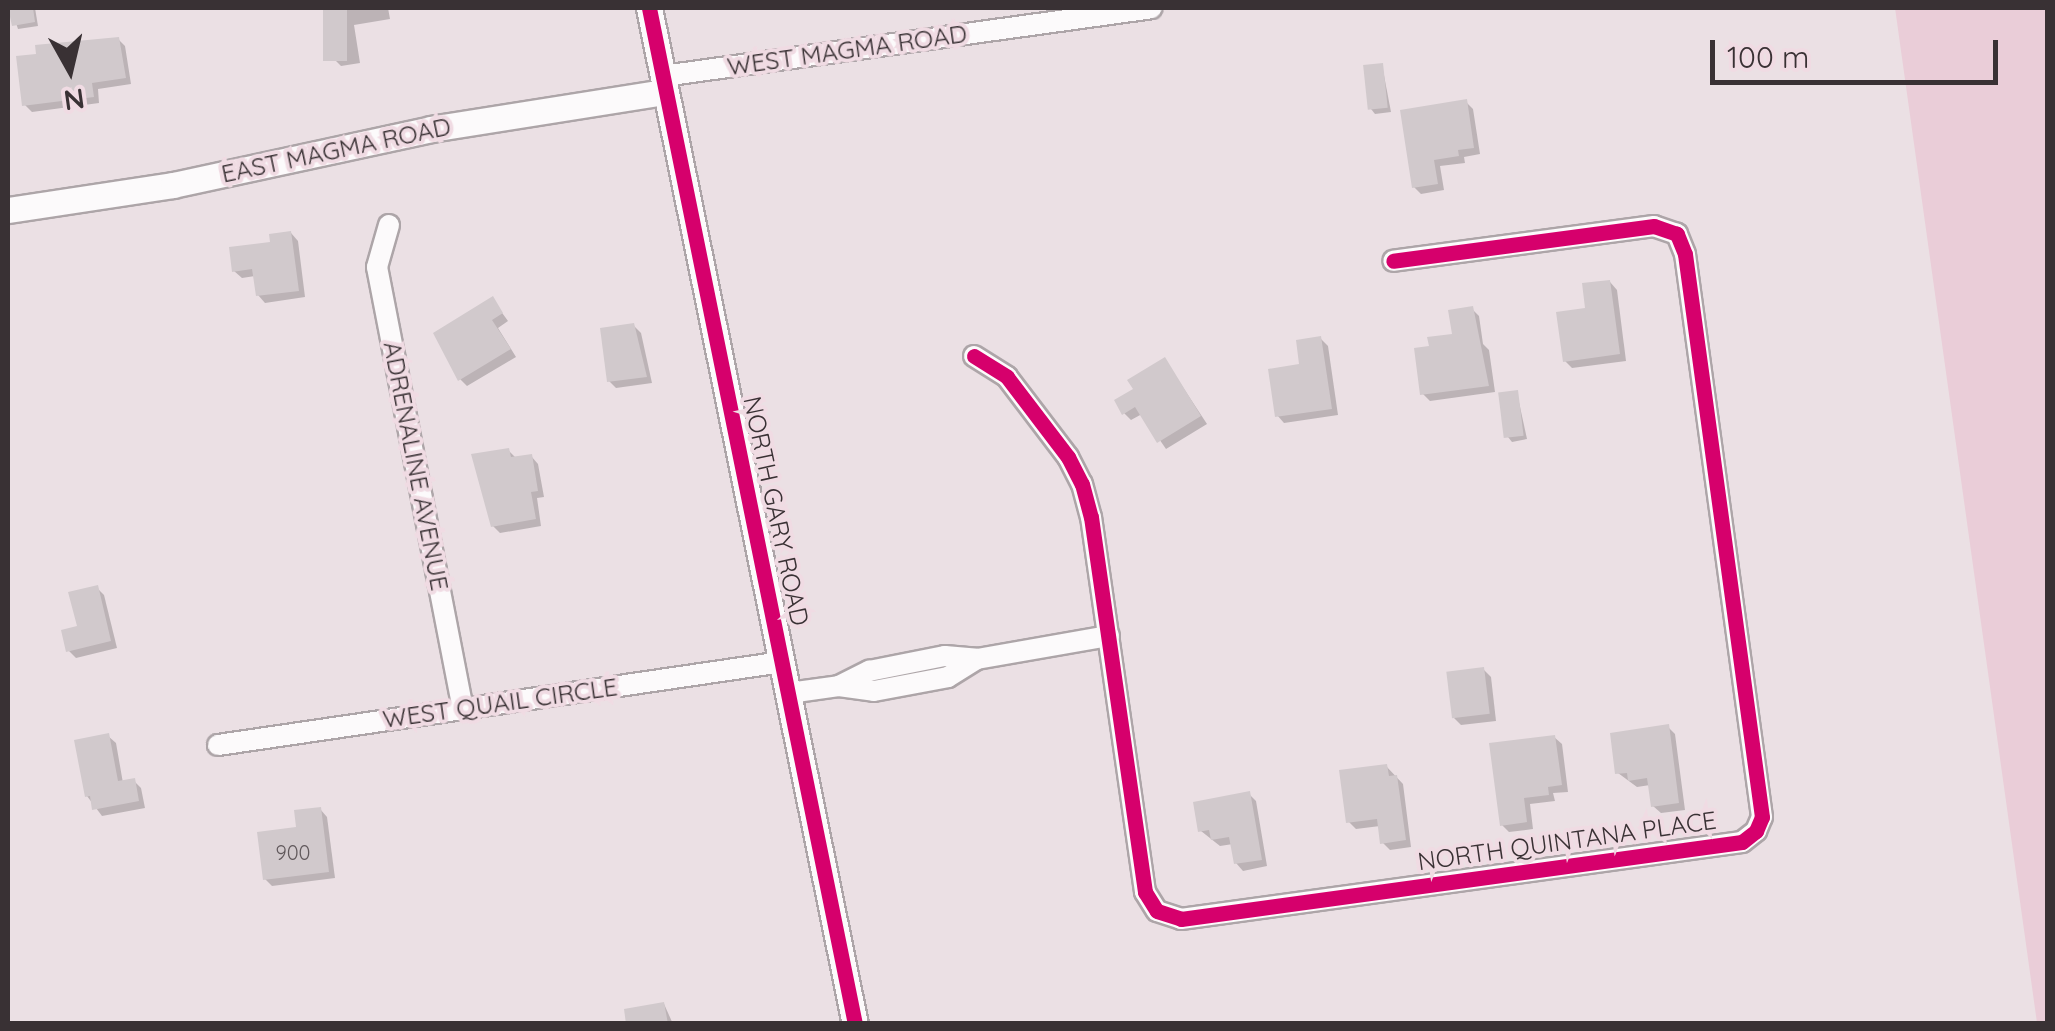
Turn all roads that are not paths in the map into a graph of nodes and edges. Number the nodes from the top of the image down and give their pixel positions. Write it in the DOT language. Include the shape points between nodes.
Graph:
graph roads {
  1 [pos="650,8"];
  2 [pos="1151,8"];
  3 [pos="664,84"];
  4 [pos="8,210"];
  5 [pos="389,225"];
  6 [pos="1392,261"];
  7 [pos="974,356"];
  8 [pos="1109,636"];
  9 [pos="782,662"];
  10 [pos="789,693"];
  11 [pos="463,708"];
  12 [pos="218,744"];
  13 [pos="855,1024"];
  1 -- 3 [label="street, NORTH GARY ROAD"];
  2 -- 3 [label="street, WEST MAGMA ROAD"];
  3 -- 4 [label="street, EAST MAGMA ROAD" via="173,184"];
  3 -- 9 [label="street, NORTH GARY ROAD"];
  5 -- 11 [label="street, ADRENALINE AVENUE" via="377,266"];
  6 -- 8 [label="street, NORTH QUINTANA PLACE" via="1654,226 1677,234 1685,254 1762,817 1756,831 1742,842 1181,919 1156,911 1145,892"];
  7 -- 8 [label="street, NORTH QUINTANA PLACE" via="1007,377 1082,484"];
  8 -- 10 [label="street" via="978,659 945,656"];
  9 -- 10 [label="street, NORTH GARY ROAD"];
  9 -- 11 [label="street, WEST QUAIL CIRCLE"];
  10 -- 13 [label="street, NORTH GARY ROAD"];
  11 -- 12 [label="street, WEST QUAIL CIRCLE"];
}
